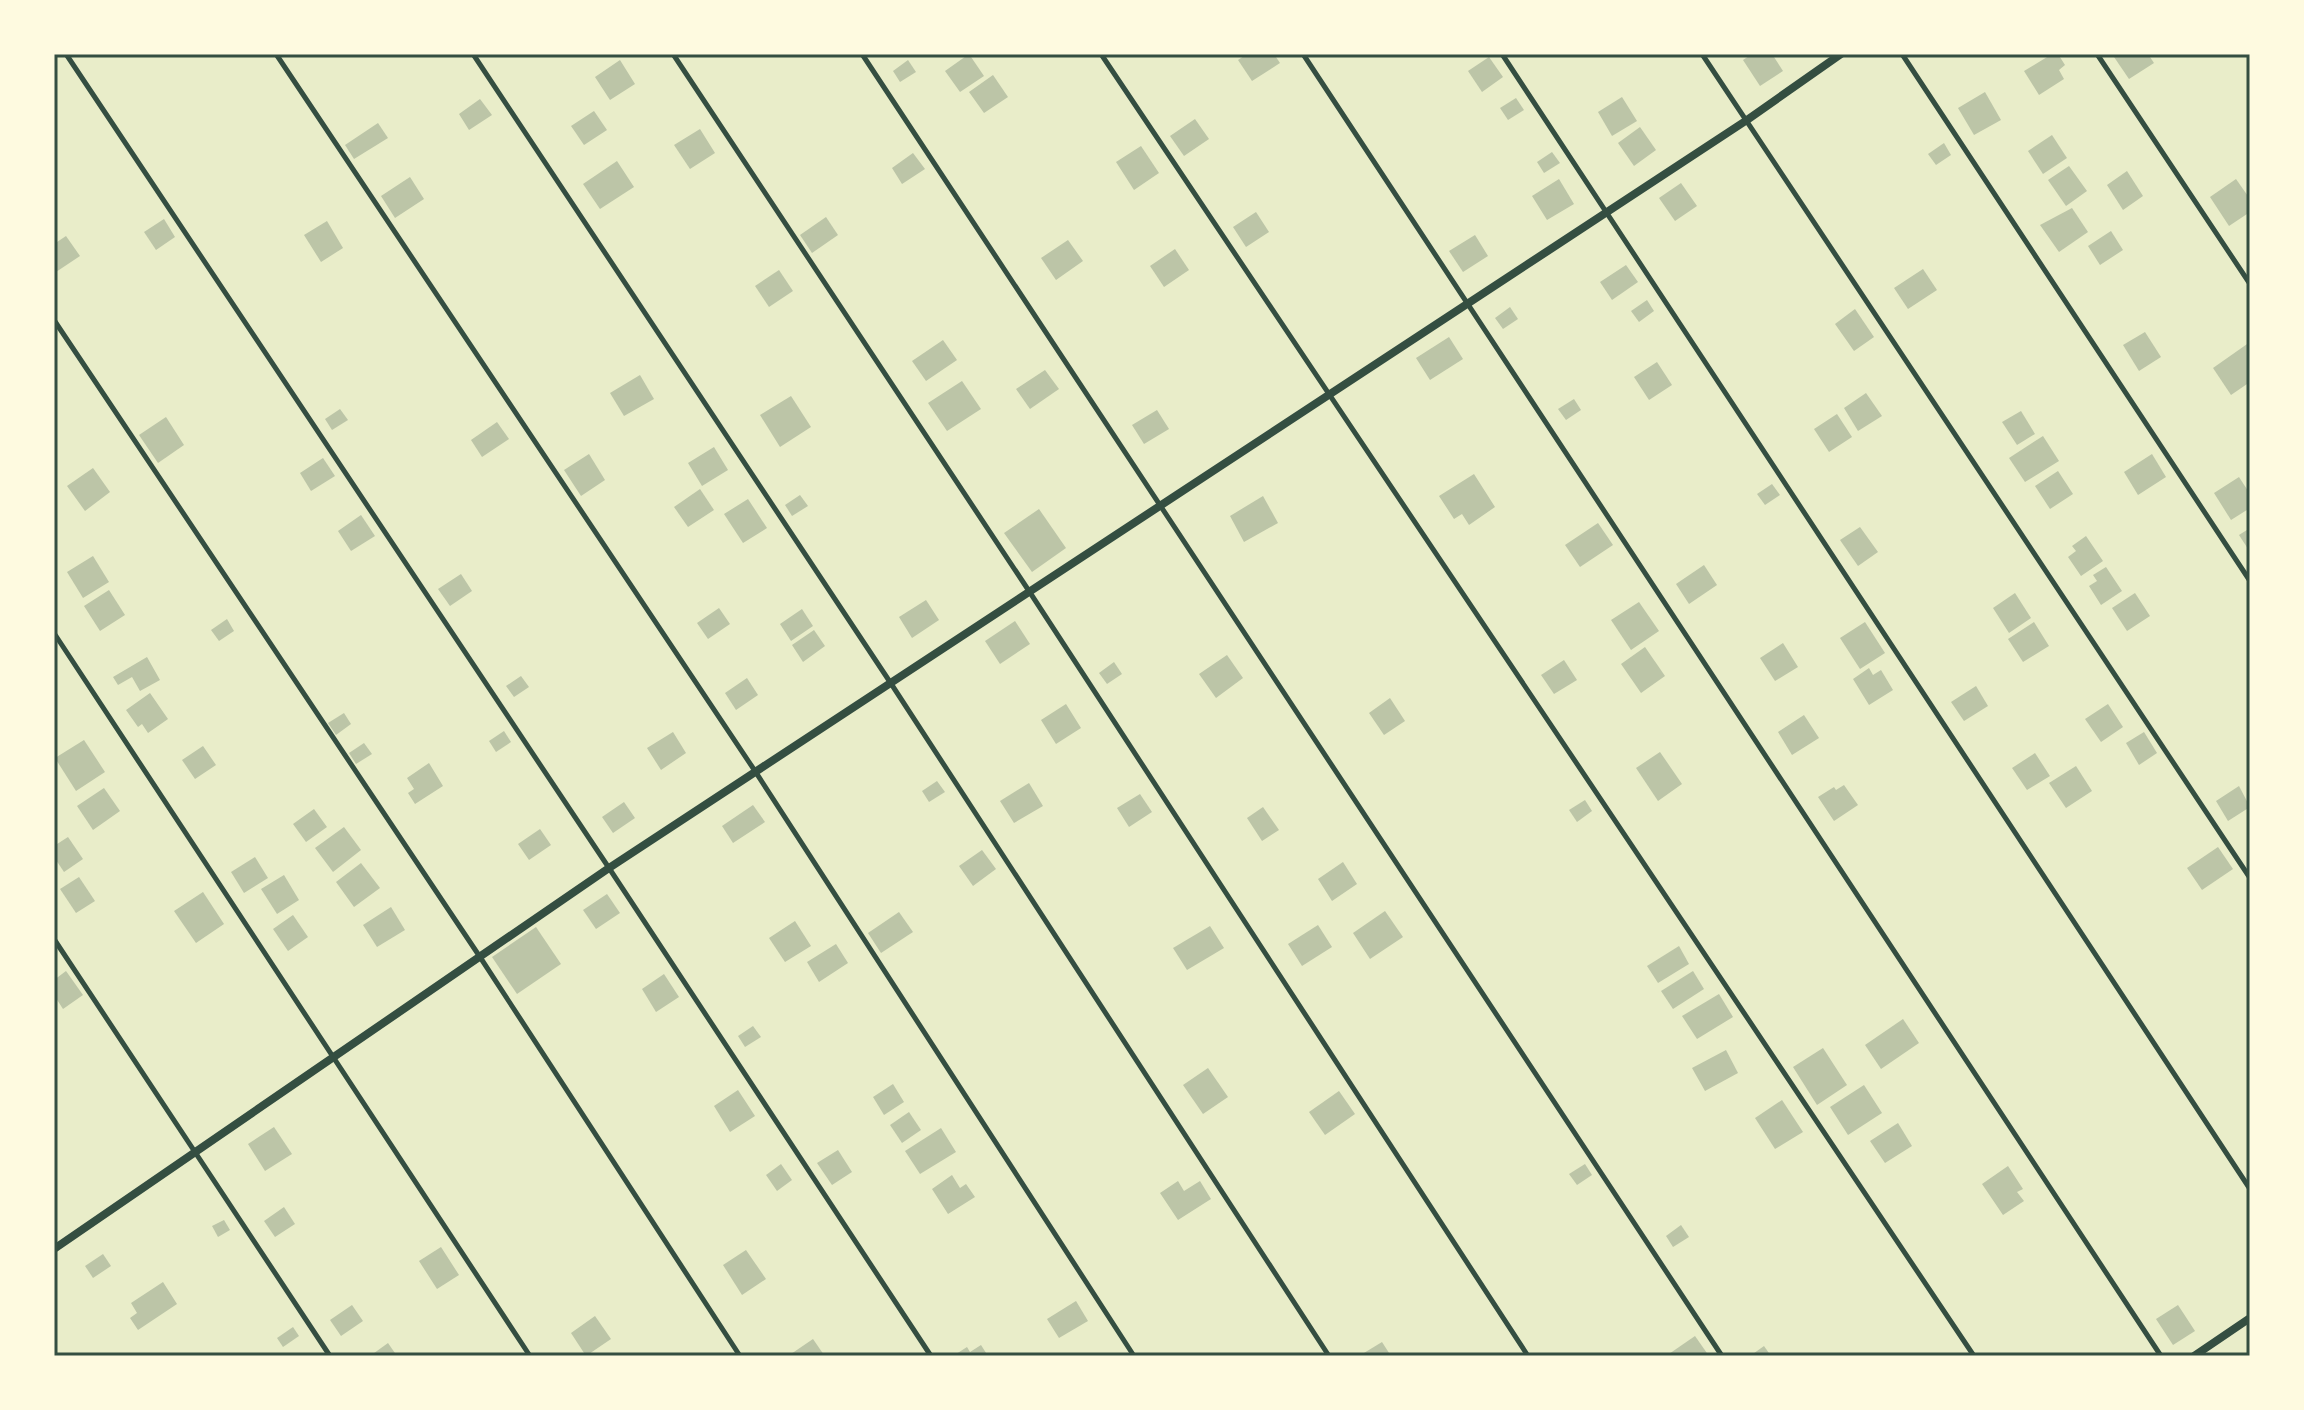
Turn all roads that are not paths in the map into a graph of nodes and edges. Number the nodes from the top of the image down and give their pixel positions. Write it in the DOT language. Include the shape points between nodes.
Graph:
graph roads {
  1 [pos="66,54"];
  2 [pos="276,54"];
  3 [pos="473,54"];
  4 [pos="673,54"];
  5 [pos="862,54"];
  6 [pos="1101,54"];
  7 [pos="1303,54"];
  8 [pos="1502,54"];
  9 [pos="1702,54"];
  10 [pos="1841,54"];
  11 [pos="1902,54"];
  12 [pos="2097,54"];
  13 [pos="1747,120"];
  14 [pos="1607,211"];
  15 [pos="2250,284"];
  16 [pos="1469,303"];
  17 [pos="54,320"];
  18 [pos="1328,394"];
  19 [pos="1159,506"];
  20 [pos="2250,581"];
  21 [pos="1029,591"];
  22 [pos="54,633"];
  23 [pos="890,682"];
  24 [pos="755,771"];
  25 [pos="609,868"];
  26 [pos="2250,878"];
  27 [pos="54,939"];
  28 [pos="480,957"];
  29 [pos="334,1056"];
  30 [pos="195,1151"];
  31 [pos="2250,1189"];
  32 [pos="54,1249"];
  33 [pos="2250,1318"];
  34 [pos="330,1356"];
  35 [pos="530,1356"];
  36 [pos="740,1356"];
  37 [pos="931,1356"];
  38 [pos="1134,1356"];
  39 [pos="1329,1356"];
  40 [pos="1528,1356"];
  41 [pos="1722,1356"];
  42 [pos="1974,1356"];
  43 [pos="2161,1356"];
  44 [pos="2194,1356"];
  1 -- 25 [label="lane"];
  2 -- 24 [label="lane"];
  3 -- 23 [label="lane"];
  4 -- 21 [label="lane"];
  5 -- 19 [label="lane"];
  6 -- 18 [label="lane"];
  7 -- 16 [label="lane"];
  8 -- 14 [label="lane"];
  9 -- 13 [label="lane"];
  10 -- 13 [label="street"];
  11 -- 20 [label="lane"];
  12 -- 15 [label="lane"];
  13 -- 14 [label="street"];
  13 -- 26 [label="lane"];
  14 -- 16 [label="street"];
  14 -- 31 [label="lane"];
  16 -- 18 [label="street"];
  16 -- 43 [label="lane"];
  17 -- 28 [label="lane"];
  18 -- 19 [label="street"];
  18 -- 42 [label="lane"];
  19 -- 21 [label="street"];
  19 -- 41 [label="lane"];
  21 -- 23 [label="street"];
  21 -- 40 [label="lane"];
  22 -- 29 [label="lane"];
  23 -- 24 [label="street"];
  23 -- 39 [label="lane"];
  24 -- 25 [label="street"];
  24 -- 38 [label="lane"];
  25 -- 28 [label="street"];
  25 -- 37 [label="lane"];
  27 -- 30 [label="lane"];
  28 -- 29 [label="street"];
  28 -- 36 [label="lane"];
  29 -- 30 [label="street"];
  29 -- 35 [label="lane"];
  30 -- 32 [label="street"];
  30 -- 34 [label="lane"];
  33 -- 44 [label="street"];
}
